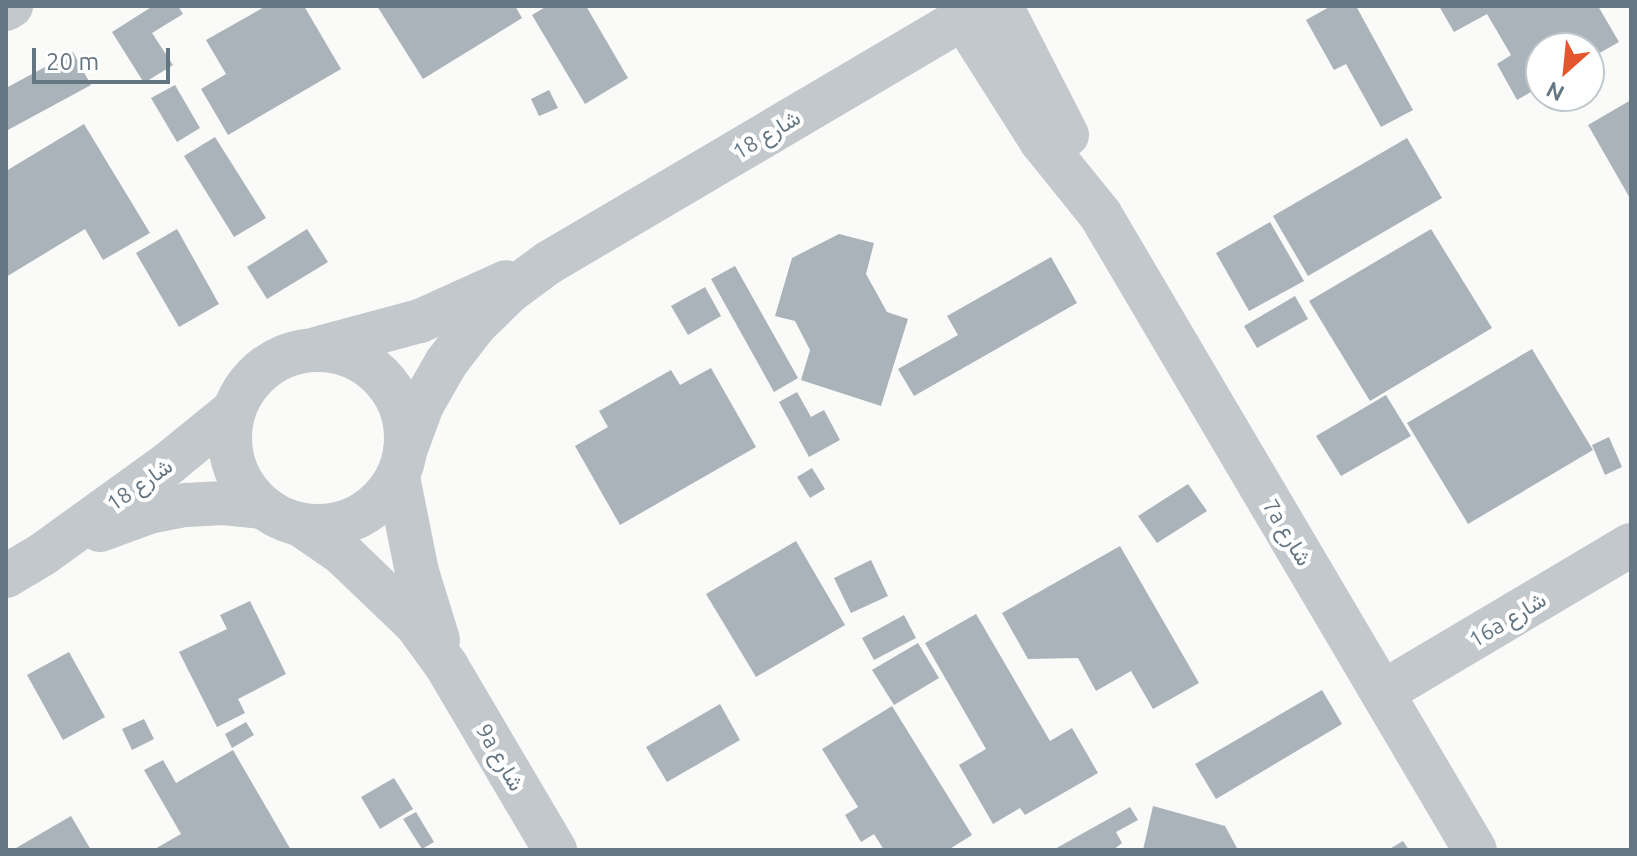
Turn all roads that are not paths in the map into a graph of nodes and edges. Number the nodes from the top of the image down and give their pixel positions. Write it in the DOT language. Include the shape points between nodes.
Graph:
graph roads {
  1 [pos="983,10"];
  2 [pos="548,263"];
  3 [pos="310,350"];
  4 [pos="233,411"];
  5 [pos="402,464"];
  6 [pos="261,507"];
  7 [pos="301,525"];
  8 [pos="1631,545"];
  9 [pos="24,565"];
  10 [pos="446,665"];
  11 [pos="1383,692"];
  12 [pos="555,850"];
  13 [pos="1475,850"];
  1 -- 2 [label="street, شارع 18"];
  1 -- 11 [label="street, 7a شارع" via="1041,141 1100,214"];
  2 -- 3 [label="street, شارع 18" via="420,321"];
  2 -- 5 [label="street, شارع 18" via="501,300 446,363 422,405"];
  3 -- 4 [label="street" via="275,360 257,373"];
  3 -- 5 [label="street" via="362,361 382,377 398,399 406,425"];
  4 -- 6 [label="street" via="228,437 232,463 243,487"];
  4 -- 9 [label="street, شارع 18"];
  5 -- 7 [label="street" via="381,501 357,518 330,526"];
  5 -- 10 [label="street, 9a شارع" via="417,572"];
  6 -- 7 [label="street"];
  6 -- 9 [label="street, شارع 18" via="224,503 149,512"];
  7 -- 10 [label="street, 9a شارع" via="381,588"];
  8 -- 11 [label="street, 16a شارع"];
  10 -- 12 [label="street, 9a شارع"];
  11 -- 13 [label="street, 7a شارع"];
}
